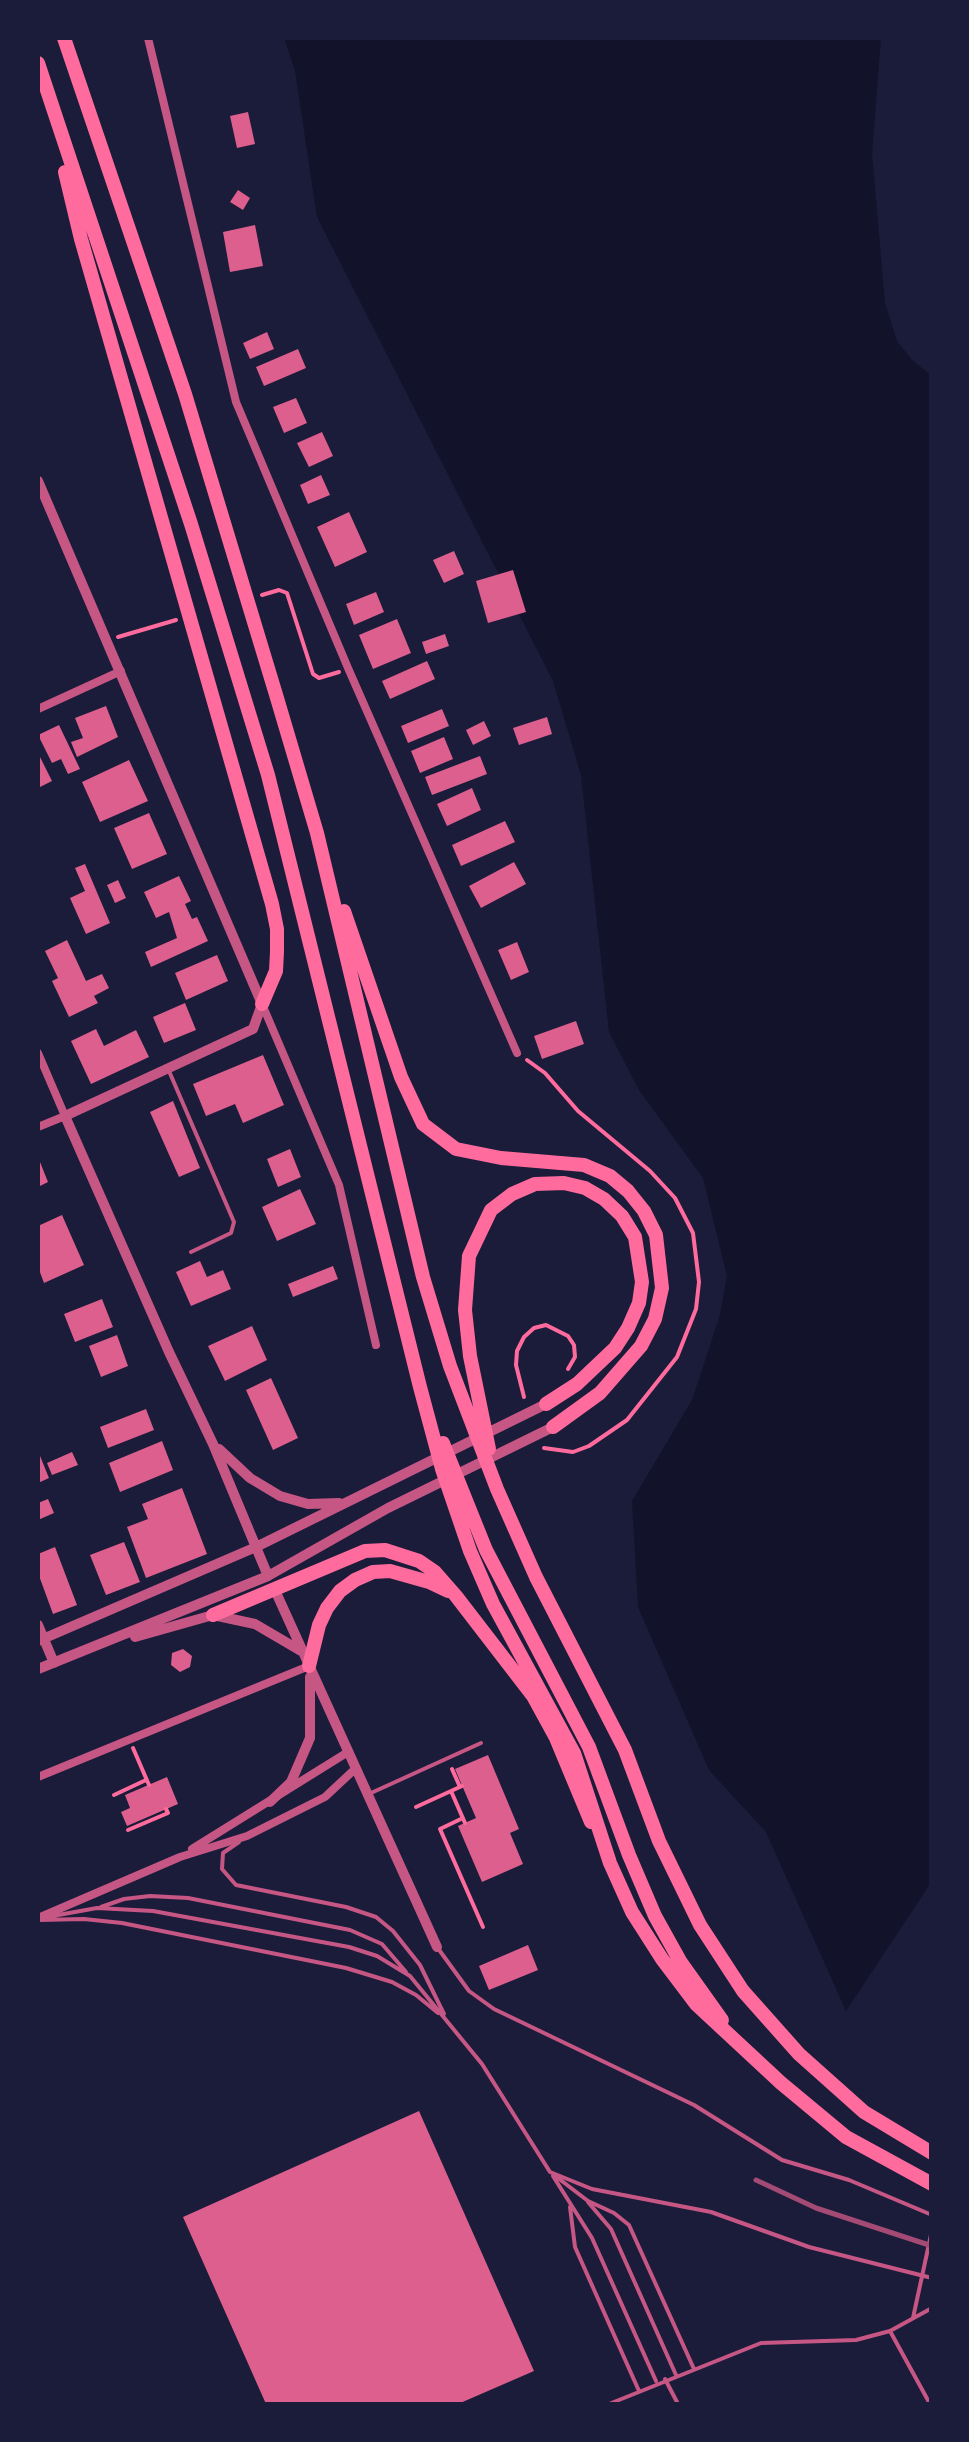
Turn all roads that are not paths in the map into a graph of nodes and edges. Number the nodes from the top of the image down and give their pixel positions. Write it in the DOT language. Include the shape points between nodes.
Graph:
graph roads {
  1 [pos="64,38"];
  2 [pos="148,38"];
  3 [pos="40,69"];
  4 [pos="38,482"];
  5 [pos="121,671"];
  6 [pos="38,709"];
  7 [pos="316,832"];
  8 [pos="262,1004"];
  9 [pos="38,1053"];
  10 [pos="517,1053"];
  11 [pos="168,1068"];
  12 [pos="65,1116"];
  13 [pos="38,1128"];
  14 [pos="191,1252"];
  15 [pos="376,1345"];
  16 [pos="420,1386"];
  17 [pos="546,1404"];
  18 [pos="553,1427"];
  19 [pos="213,1444"];
  20 [pos="497,1489"];
  21 [pos="350,1502"];
  22 [pos="256,1548"];
  23 [pos="271,1582"];
  24 [pos="456,1596"];
  25 [pos="213,1615"];
  26 [pos="38,1624"];
  27 [pos="40,1639"];
  28 [pos="86,1651"];
  29 [pos="306,1659"];
  30 [pos="54,1664"];
  31 [pos="38,1669"];
  32 [pos="481,1743"];
  33 [pos="348,1752"];
  34 [pos="356,1768"];
  35 [pos="38,1777"];
  36 [pos="367,1794"];
  37 [pos="270,1802"];
  38 [pos="247,1836"];
  39 [pos="180,1857"];
  40 [pos="610,1864"];
  41 [pos="97,1908"];
  42 [pos="38,1919"];
  43 [pos="437,1947"];
  44 [pos="410,1976"];
  45 [pos="449,2023"];
  46 [pos="754,2060"];
  47 [pos="932,2153"];
  48 [pos="550,2172"];
  49 [pos="932,2184"];
  50 [pos="588,2201"];
  51 [pos="569,2202"];
  52 [pos="932,2215"];
  53 [pos="932,2230"];
  54 [pos="922,2276"];
  55 [pos="932,2278"];
  56 [pos="932,2308"];
  57 [pos="913,2318"];
  58 [pos="890,2331"];
  59 [pos="694,2368"];
  60 [pos="676,2375"];
  61 [pos="665,2379"];
  62 [pos="657,2383"];
  63 [pos="639,2391"];
  64 [pos="608,2404"];
  65 [pos="678,2404"];
  66 [pos="930,2404"];
  1 -- 7 [label="highway" via="186,394"];
  2 -- 10 [label="street" via="236,402"];
  3 -- 8 [label="highway" via="278,929 276,971"];
  3 -- 16 [label="highway" via="268,775"];
  4 -- 5 [label="street"];
  5 -- 6 [label="street"];
  5 -- 8 [label="street"];
  7 -- 18 [label="highway" via="423,1124 456,1149 584,1164 610,1176 644,1210 656,1235 662,1288 642,1346 600,1393"];
  7 -- 20 [label="highway" via="422,1276"];
  8 -- 11 [label="street" via="252,1028"];
  8 -- 15 [label="street" via="338,1186"];
  9 -- 12 [label="street"];
  11 -- 12 [label="street"];
  11 -- 14 [label="lane" via="234,1222 231,1233"];
  12 -- 13 [label="street"];
  12 -- 19 [label="street"];
  16 -- 40 [label="highway" via="470,1551 574,1754"];
  16 -- 46 [label="highway" via="486,1550 589,1746 655,1916"];
  17 -- 20 [label="highway" via="614,1348 634,1316 642,1282 635,1238 622,1216 585,1188 564,1183 535,1184 512,1194 491,1210 468,1256 470,1356"];
  17 -- 21 [label="street"];
  18 -- 23 [label="street" via="388,1508"];
  19 -- 21 [label="street" via="280,1496 308,1504"];
  19 -- 22 [label="street"];
  20 -- 47 [label="highway" via="625,1750 659,1841 743,1991 864,2112"];
  21 -- 22 [label="street"];
  22 -- 23 [label="street"];
  22 -- 27 [label="street"];
  23 -- 24 [label="highway" via="385,1550 419,1562"];
  23 -- 25 [label="highway"];
  23 -- 28 [label="street"];
  23 -- 29 [label="street"];
  24 -- 29 [label="highway" via="429,1582 373,1572 340,1591"];
  24 -- 40 [label="highway" via="532,1696"];
  25 -- 28 [label="street"];
  25 -- 29 [label="street" via="255,1624"];
  26 -- 27 [label="street"];
  27 -- 30 [label="street"];
  28 -- 30 [label="street"];
  29 -- 33 [label="street"];
  29 -- 35 [label="street"];
  29 -- 37 [label="street" via="310,1738 290,1782"];
  30 -- 31 [label="street"];
  32 -- 36 [label="lane"];
  33 -- 34 [label="street"];
  33 -- 37 [label="street"];
  34 -- 36 [label="street"];
  34 -- 38 [label="street" via="325,1798"];
  36 -- 43 [label="street"];
  37 -- 39 [label="street"];
  38 -- 39 [label="street"];
  38 -- 45 [label="lane" via="222,1853 222,1869 236,1884 376,1917 420,1965"];
  39 -- 42 [label="street"];
  40 -- 46 [label="highway" via="662,1959 696,2004"];
  41 -- 42 [label="lane"];
  41 -- 44 [label="lane" via="154,1911 349,1948"];
  41 -- 44 [label="lane" via="124,1899 188,1898 350,1930 382,1944"];
  42 -- 45 [label="lane" via="122,1923 346,1968 416,1994"];
  43 -- 52 [label="lane" via="469,1990 494,2010 694,2106 782,2160"];
  44 -- 45 [label="lane"];
  45 -- 48 [label="lane"];
  46 -- 49 [label="highway" via="846,2137"];
  48 -- 50 [label="lane"];
  48 -- 51 [label="lane"];
  48 -- 54 [label="lane" via="592,2189 711,2212 809,2248"];
  50 -- 59 [label="lane" via="628,2225"];
  50 -- 60 [label="lane" via="611,2230"];
  51 -- 62 [label="lane"];
  51 -- 63 [label="lane" via="575,2247"];
  53 -- 54 [label="lane"];
  54 -- 55 [label="lane"];
  54 -- 57 [label="lane"];
  56 -- 57 [label="lane"];
  57 -- 58 [label="lane"];
  58 -- 59 [label="lane" via="856,2340 761,2343"];
  58 -- 66 [label="lane"];
  59 -- 60 [label="lane"];
  60 -- 61 [label="lane"];
  61 -- 62 [label="lane"];
  61 -- 65 [label="lane"];
  62 -- 63 [label="lane"];
  63 -- 64 [label="lane"];
}
